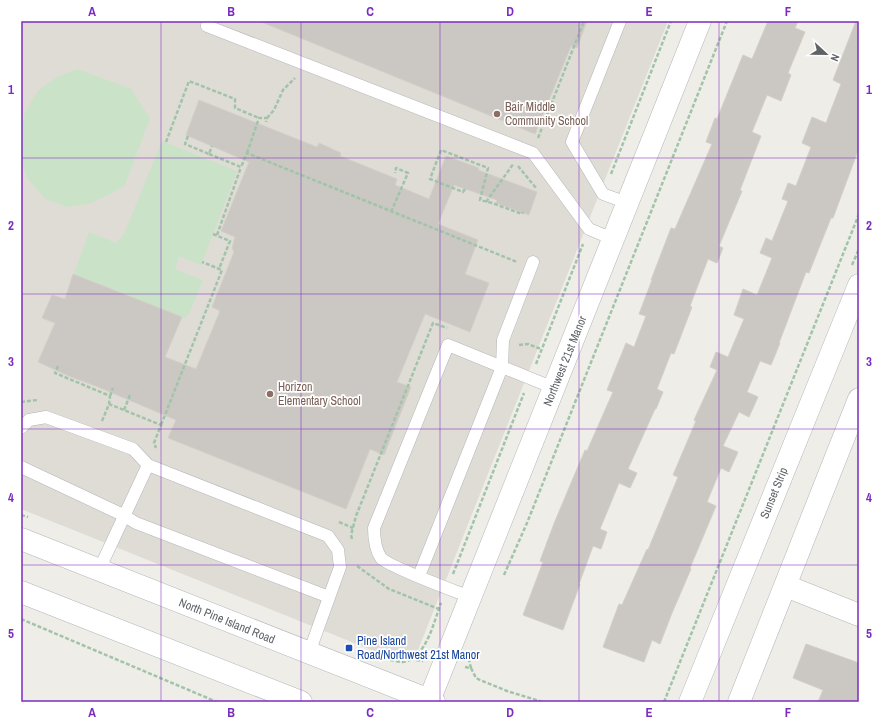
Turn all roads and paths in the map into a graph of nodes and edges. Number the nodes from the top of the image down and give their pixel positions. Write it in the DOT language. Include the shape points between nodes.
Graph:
graph roads {
  1 [pos="584,21"];
  2 [pos="620,21"];
  3 [pos="671,21"];
  4 [pos="700,21"];
  5 [pos="728,21"];
  6 [pos="207,26"];
  7 [pos="307,65"];
  8 [pos="259,118"];
  9 [pos="267,118"];
  10 [pos="266,122"];
  11 [pos="188,136"];
  12 [pos="166,142"];
  13 [pos="536,142"];
  14 [pos="212,146"];
  15 [pos="247,153"];
  16 [pos="209,154"];
  17 [pos="514,163"];
  18 [pos="241,167"];
  19 [pos="395,173"];
  20 [pos="464,189"];
  21 [pos="603,194"];
  22 [pos="486,202"];
  23 [pos="627,204"];
  24 [pos="391,212"];
  25 [pos="523,212"];
  26 [pos="859,214"];
  27 [pos="589,229"];
  28 [pos="213,234"];
  29 [pos="217,235"];
  30 [pos="613,239"];
  31 [pos="202,262"];
  32 [pos="532,265"];
  33 [pos="220,269"];
  34 [pos="859,285"];
  35 [pos="58,366"];
  36 [pos="502,367"];
  37 [pos="530,378"];
  38 [pos="113,388"];
  39 [pos="554,388"];
  40 [pos="130,395"];
  41 [pos="110,396"];
  42 [pos="859,399"];
  43 [pos="40,400"];
  44 [pos="21,402"];
  45 [pos="109,404"];
  46 [pos="124,410"];
  47 [pos="101,424"];
  48 [pos="161,425"];
  49 [pos="21,428"];
  50 [pos="160,451"];
  51 [pos="148,465"];
  52 [pos="21,467"];
  53 [pos="123,515"];
  54 [pos="338,522"];
  55 [pos="527,523"];
  56 [pos="353,528"];
  57 [pos="21,539"];
  58 [pos="354,565"];
  59 [pos="98,570"];
  60 [pos="419,576"];
  61 [pos="786,586"];
  62 [pos="447,588"];
  63 [pos="21,592"];
  64 [pos="329,597"];
  65 [pos="470,597"];
  66 [pos="439,609"];
  67 [pos="859,615"];
  68 [pos="21,619"];
  69 [pos="424,648"];
  70 [pos="308,653"];
  71 [pos="472,668"];
  72 [pos="431,701"];
  73 [pos="217,702"];
  74 [pos="301,702"];
  75 [pos="543,702"];
  76 [pos="664,702"];
  77 [pos="690,702"];
  78 [pos="739,702"];
  1 -- 13 [label="path"];
  2 -- 21 [label="lane" via="572,142"];
  3 -- 21 [label="path"];
  4 -- 23 [label="street, Northwest 21st Manor"];
  5 -- 55 [label="path"];
  6 -- 7 [label="lane"];
  7 -- 9 [label="path" via="283,90 274,110"];
  7 -- 27 [label="lane" via="533,153"];
  8 -- 9 [label="path"];
  8 -- 12 [label="path" via="234,108 235,99 188,81"];
  8 -- 15 [label="path"];
  9 -- 10 [label="path"];
  11 -- 16 [label="path" via="185,144"];
  14 -- 16 [label="path"];
  15 -- 18 [label="path"];
  15 -- 24 [label="path"];
  16 -- 18 [label="path"];
  17 -- 22 [label="path"];
  18 -- 29 [label="path"];
  19 -- 24 [label="path" via="396,168 408,173"];
  20 -- 22 [label="path" via="463,192 430,179 441,150 488,168 480,200"];
  21 -- 23 [label="lane"];
  22 -- 25 [label="path" via="522,214"];
  23 -- 30 [label="street, Northwest 21st Manor"];
  24 -- 32 [label="path"];
  26 -- 76 [label="path"];
  27 -- 30 [label="lane"];
  27 -- 37 [label="path"];
  28 -- 29 [label="path"];
  29 -- 33 [label="path" via="230,241"];
  30 -- 39 [label="street, Northwest 21st Manor"];
  31 -- 33 [label="path"];
  32 -- 36 [label="lane" via="502,340"];
  33 -- 48 [label="path" via="222,270"];
  34 -- 77 [label="street, Sunset Strip"];
  35 -- 41 [label="path" via="55,373"];
  36 -- 37 [label="lane"];
  36 -- 60 [label="lane"];
  36 -- 60 [label="lane" via="448,345 374,528 375,544 382,559"];
  37 -- 39 [label="lane"];
  37 -- 62 [label="path"];
  38 -- 41 [label="path"];
  39 -- 65 [label="street, Northwest 21st Manor"];
  40 -- 46 [label="path"];
  41 -- 45 [label="path"];
  42 -- 61 [label="street"];
  43 -- 44 [label="path"];
  45 -- 46 [label="path"];
  45 -- 47 [label="path"];
  46 -- 48 [label="path"];
  48 -- 50 [label="path" via="154,443"];
  49 -- 51 [label="lane" via="29,420 46,417 133,449"];
  51 -- 53 [label="lane"];
  51 -- 64 [label="lane" via="328,536 338,550 340,566"];
  52 -- 53 [label="lane"];
  53 -- 59 [label="lane"];
  53 -- 64 [label="lane" via="136,523"];
  54 -- 56 [label="path"];
  57 -- 59 [label="street, North Pine Island Road"];
  58 -- 66 [label="path" via="390,589"];
  59 -- 70 [label="street, North Pine Island Road"];
  60 -- 62 [label="lane"];
  61 -- 67 [label="street"];
  61 -- 78 [label="street"];
  62 -- 65 [label="lane"];
  62 -- 66 [label="path"];
  63 -- 74 [label="street"];
  64 -- 70 [label="lane"];
  65 -- 72 [label="street, Northwest 21st Manor"];
  66 -- 69 [label="path"];
  68 -- 73 [label="path"];
  70 -- 72 [label="street, North Pine Island Road"];
  71 -- 75 [label="path" via="476,678 480,680"];
}
